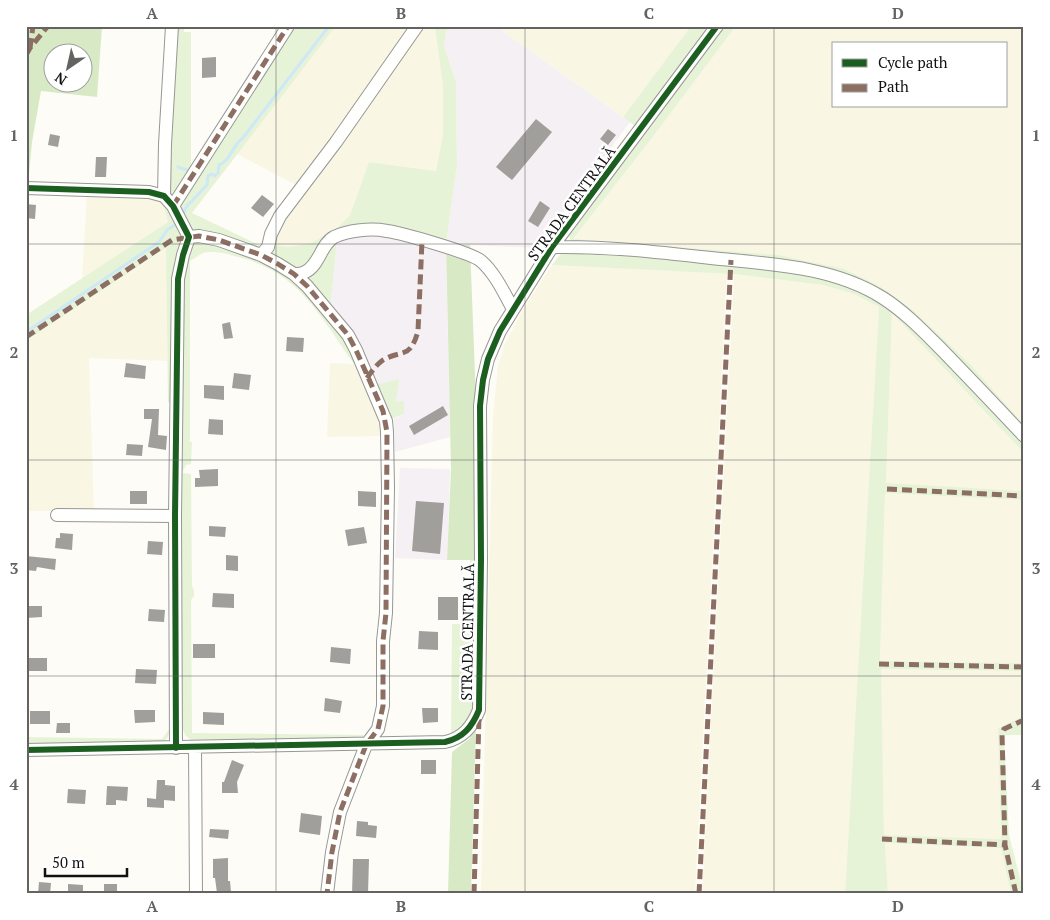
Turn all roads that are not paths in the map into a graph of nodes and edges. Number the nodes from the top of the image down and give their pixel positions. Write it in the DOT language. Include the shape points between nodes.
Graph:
graph roads {
  1 [pos="172,26"];
  2 [pos="288,26"];
  3 [pos="417,26"];
  4 [pos="717,26"];
  5 [pos="26,188"];
  6 [pos="164,196"];
  7 [pos="175,210"];
  8 [pos="186,232"];
  9 [pos="552,247"];
  10 [pos="260,255"];
  11 [pos="294,274"];
  12 [pos="513,309"];
  13 [pos="1024,436"];
  14 [pos="57,515"];
  15 [pos="175,516"];
  16 [pos="366,745"];
  17 [pos="176,748"];
  18 [pos="195,748"];
  19 [pos="26,750"];
  20 [pos="196,894"];
  21 [pos="327,894"];
  1 -- 6 [label="street"];
  2 -- 7 [label="street"];
  3 -- 10 [label="street" via="280,216 268,247"];
  4 -- 9 [label="street, STRADA CENTRALĂ"];
  5 -- 6 [label="street" via="149,192"];
  6 -- 7 [label="street"];
  7 -- 8 [label="street"];
  8 -- 10 [label="street"];
  8 -- 15 [label="street" via="178,279"];
  9 -- 12 [label="street, STRADA CENTRALĂ"];
  9 -- 13 [label="street" via="667,253 759,263 850,281 900,310"];
  10 -- 11 [label="street"];
  11 -- 12 [label="street" via="311,267 332,238 351,231 386,230 480,260 490,270"];
  11 -- 16 [label="street" via="348,335 383,412 387,432 382,706 378,728"];
  12 -- 16 [label="street, STRADA CENTRALĂ" via="488,359 480,406 479,710 474,723 455,740"];
  14 -- 15 [label="street"];
  15 -- 17 [label="street"];
  16 -- 18 [label="street, STRADA CENTRALĂ"];
  16 -- 21 [label="street" via="340,812"];
  17 -- 18 [label="street, STRADA CENTRALĂ"];
  17 -- 19 [label="street, STRADA CENTRALĂ"];
  18 -- 20 [label="street"];
}
